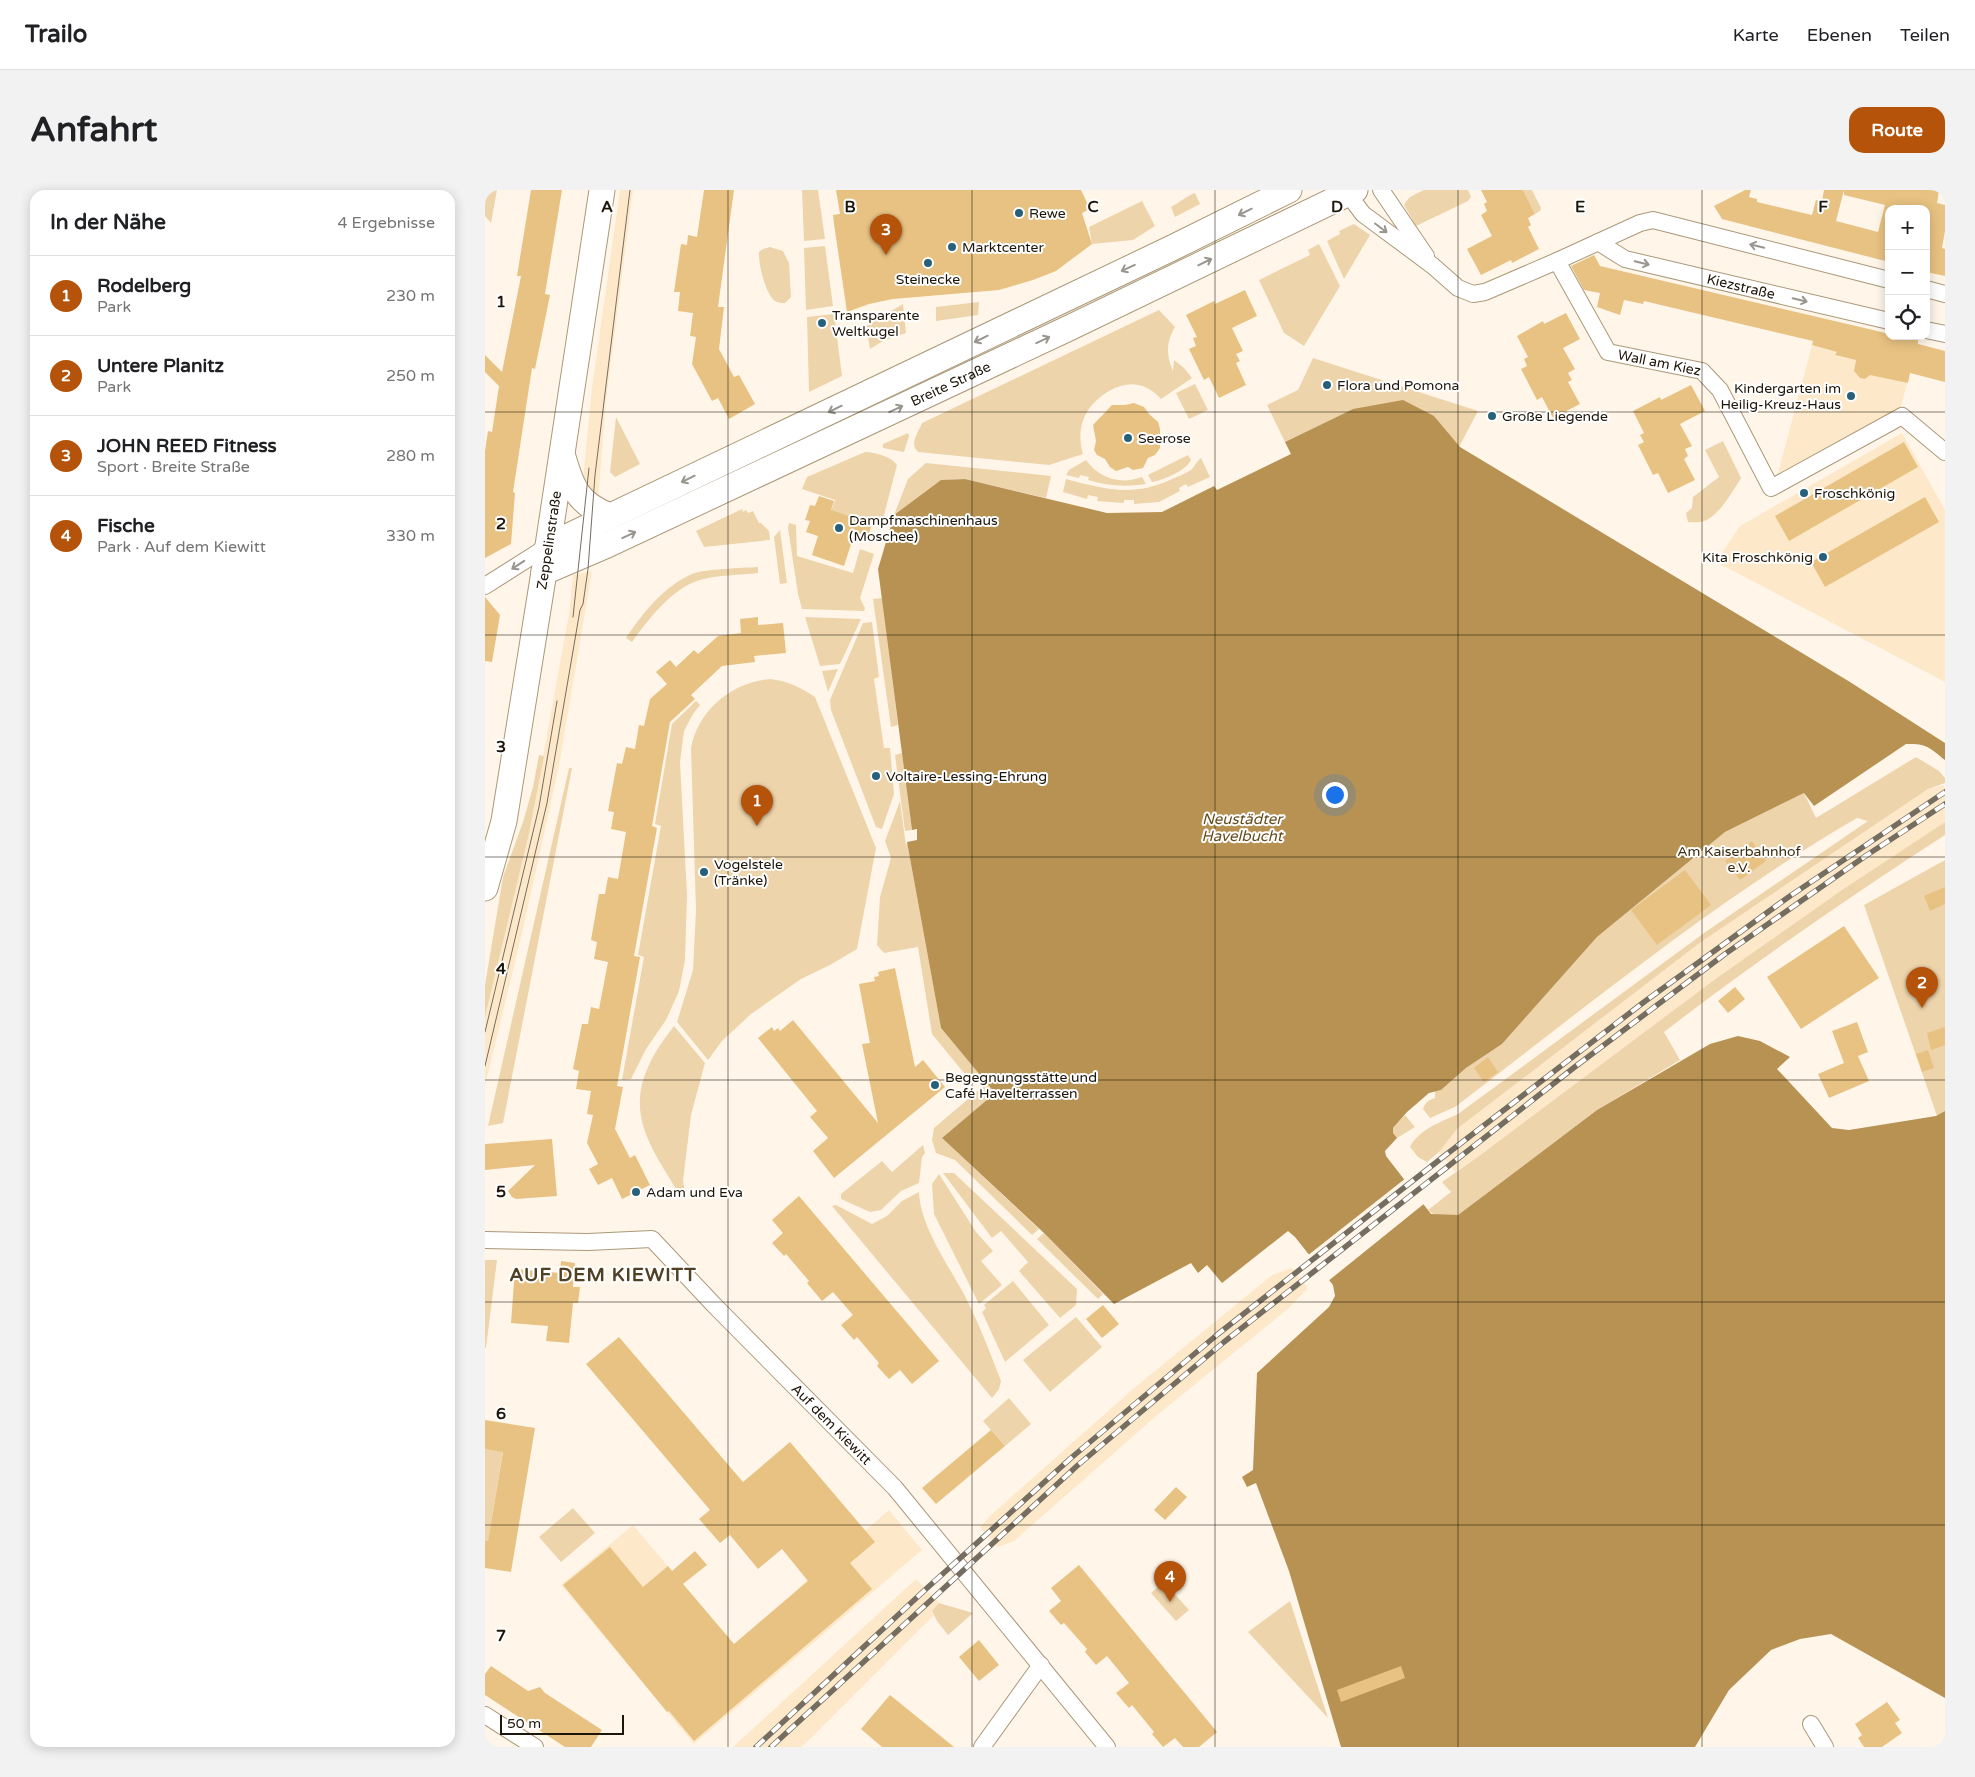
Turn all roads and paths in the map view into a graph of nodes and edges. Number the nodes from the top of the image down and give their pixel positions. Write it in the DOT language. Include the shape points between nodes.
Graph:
graph roads {
  1 [pos="602,190"];
  2 [pos="1289,190"];
  3 [pos="1381,190"];
  4 [pos="1349,191"];
  5 [pos="1598,242"];
  6 [pos="1557,261"];
  7 [pos="1433,266"];
  8 [pos="1885,279"];
  9 [pos="1930,290"];
  10 [pos="1945,294"];
  11 [pos="1885,320"];
  12 [pos="1930,331"];
  13 [pos="1945,334"];
  14 [pos="1945,452"];
  15 [pos="562,455"];
  16 [pos="610,516"];
  17 [pos="548,546"];
  18 [pos="544,572"];
  19 [pos="487,585"];
  20 [pos="485,888"];
  21 [pos="485,1240"];
  22 [pos="1041,1666"];
  23 [pos="485,1715"];
  24 [pos="1811,1724"];
  25 [pos="535,1747"];
  26 [pos="981,1747"];
  27 [pos="1107,1747"];
  28 [pos="1825,1747"];
  1 -- 15 [label="main road, Zeppelinstraße"];
  2 -- 16 [label="main road, Breite Straße, one-way"];
  3 -- 7 [label="street"];
  4 -- 7 [label="street, one-way" via="1363,214"];
  18 -- 4 [label="main road, Breite Straße, one-way" via="1067,329"];
  5 -- 6 [label="street"];
  8 -- 5 [label="street, one-way" via="1653,220"];
  5 -- 11 [label="street, Kiezstraße, one-way" via="1625,259"];
  6 -- 7 [label="street" via="1485,292 1473,294 1458,288"];
  6 -- 14 [label="street, Wall am Kiez" via="1608,352 1702,371 1719,390 1771,488 1902,416"];
  9 -- 10 [label="street"];
  12 -- 13 [label="street"];
  15 -- 16 [label="main road" via="579,496"];
  15 -- 17 [label="main road, Zeppelinstraße"];
  16 -- 17 [label="main road, Breite Straße"];
  17 -- 18 [label="main road, Zeppelinstraße"];
  17 -- 19 [label="street, one-way"];
  18 -- 20 [label="main road, Zeppelinstraße" via="504,821"];
  21 -- 22 [label="street, Auf dem Kiewitt" via="588,1242 652,1239 895,1488"];
  22 -- 26 [label="street"];
  22 -- 27 [label="street, Auf dem Kiewitt"];
  23 -- 25 [label="street"];
  24 -- 28 [label="street"];
}
